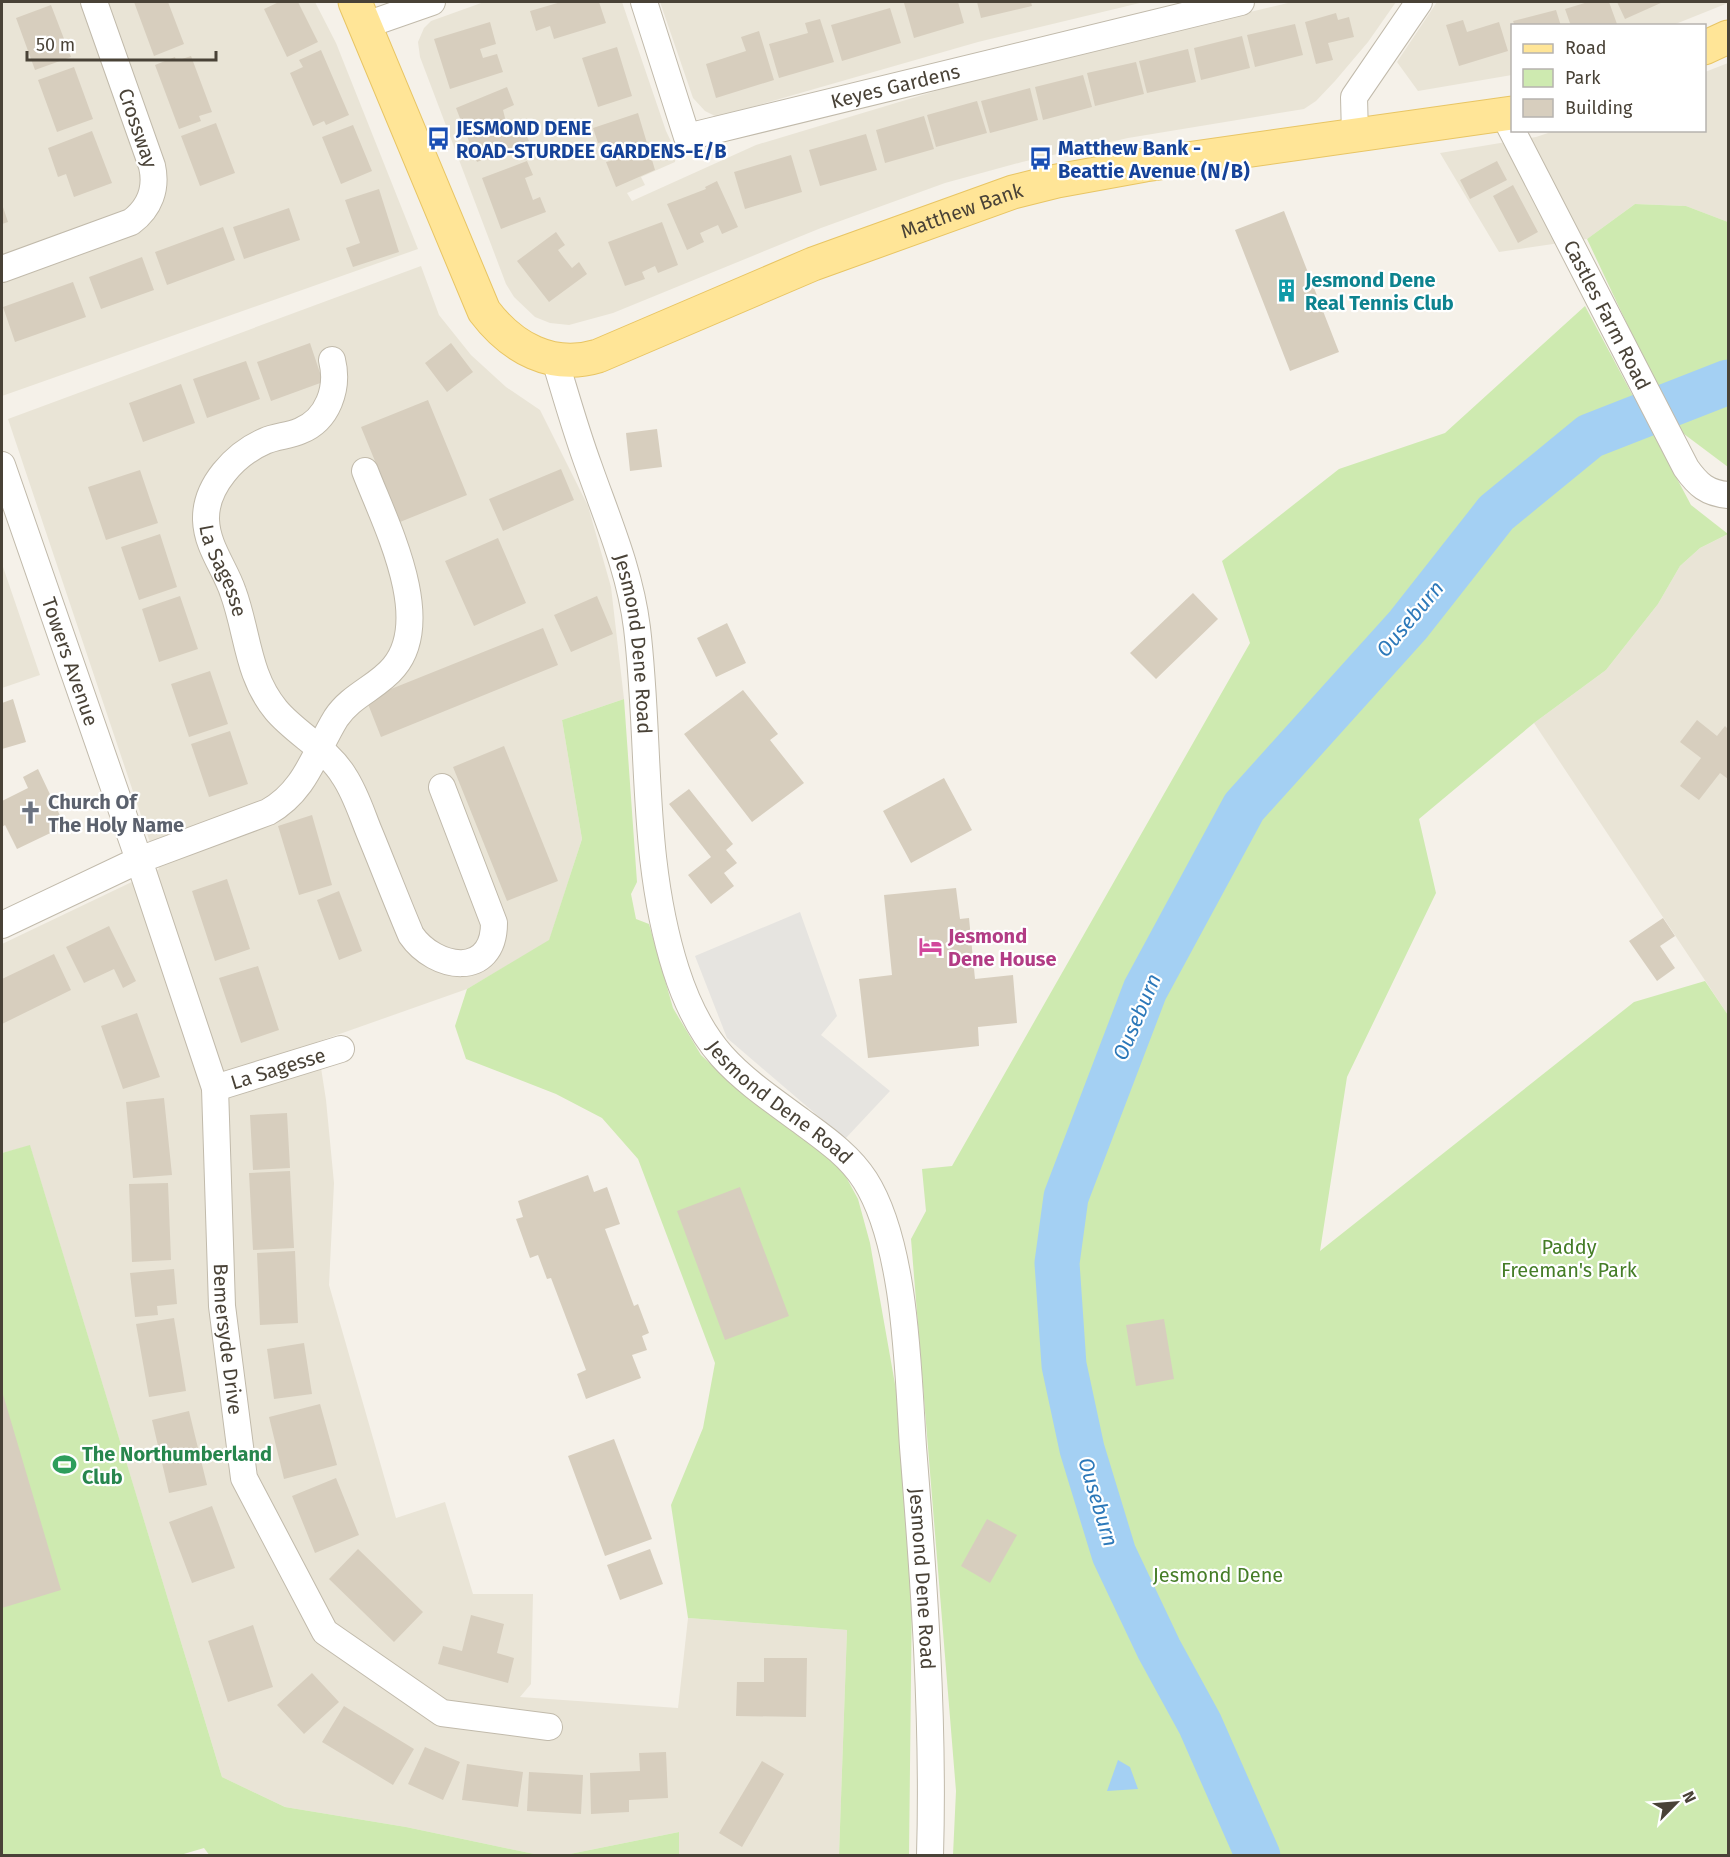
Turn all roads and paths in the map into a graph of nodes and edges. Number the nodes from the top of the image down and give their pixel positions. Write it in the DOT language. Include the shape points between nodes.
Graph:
graph roads {
  1 [pos="94,2"];
  2 [pos="432,2"];
  3 [pos="644,2"];
  4 [pos="1241,2"];
  5 [pos="1419,2"];
  6 [pos="360,13"];
  7 [pos="1728,37"];
  8 [pos="1706,47"];
  9 [pos="1508,114"];
  10 [pos="1517,132"];
  11 [pos="1354,135"];
  12 [pos="2,269"];
  13 [pos="332,360"];
  14 [pos="555,360"];
  15 [pos="2,465"];
  16 [pos="365,471"];
  17 [pos="1728,495"];
  18 [pos="319,750"];
  19 [pos="442,787"];
  20 [pos="139,860"];
  21 [pos="2,925"];
  22 [pos="340,1049"];
  23 [pos="214,1088"];
  24 [pos="549,1727"];
  25 [pos="930,1856"];
  1 -- 12 [label="street, Crossway" via="152,166 151,197 131,222"];
  2 -- 6 [label="street"];
  3 -- 4 [label="street, Keyes Gardens" via="687,137"];
  5 -- 11 [label="street" via="1354,97"];
  6 -- 14 [label="main road, Matthew Bank" via="484,311 512,341"];
  7 -- 8 [label="main road"];
  9 -- 11 [label="main road, Matthew Bank"];
  10 -- 17 [label="street, Castles Farm Road" via="1686,468 1697,484 1713,493"];
  11 -- 14 [label="main road, Matthew Bank" via="1145,165 1013,192 813,264 598,356"];
  13 -- 18 [label="street, La Sagesse" via="335,385 323,413 298,433 262,442 228,467 215,483 207,503 206,520 209,541 238,606 252,669 261,690 276,711"];
  14 -- 25 [label="street, Jesmond Dene Road" via="630,587 637,626 648,825 657,893 689,1005 706,1039 728,1065 852,1161 881,1214 890,1245 904,1326 923,1578 932,1794"];
  15 -- 20 [label="street, Towers Avenue"];
  16 -- 18 [label="street" via="400,562 409,607 409,631 396,665 343,708"];
  18 -- 19 [label="street, La Sagesse" via="344,774 419,948 442,961 470,962 490,948 494,923"];
  18 -- 20 [label="street" via="300,785 281,805"];
  20 -- 21 [label="street"];
  20 -- 23 [label="street, Bemersyde Drive"];
  22 -- 23 [label="street, La Sagesse"];
  23 -- 24 [label="street, Bemersyde Drive" via="222,1306 244,1478 325,1632 442,1713"];
}
